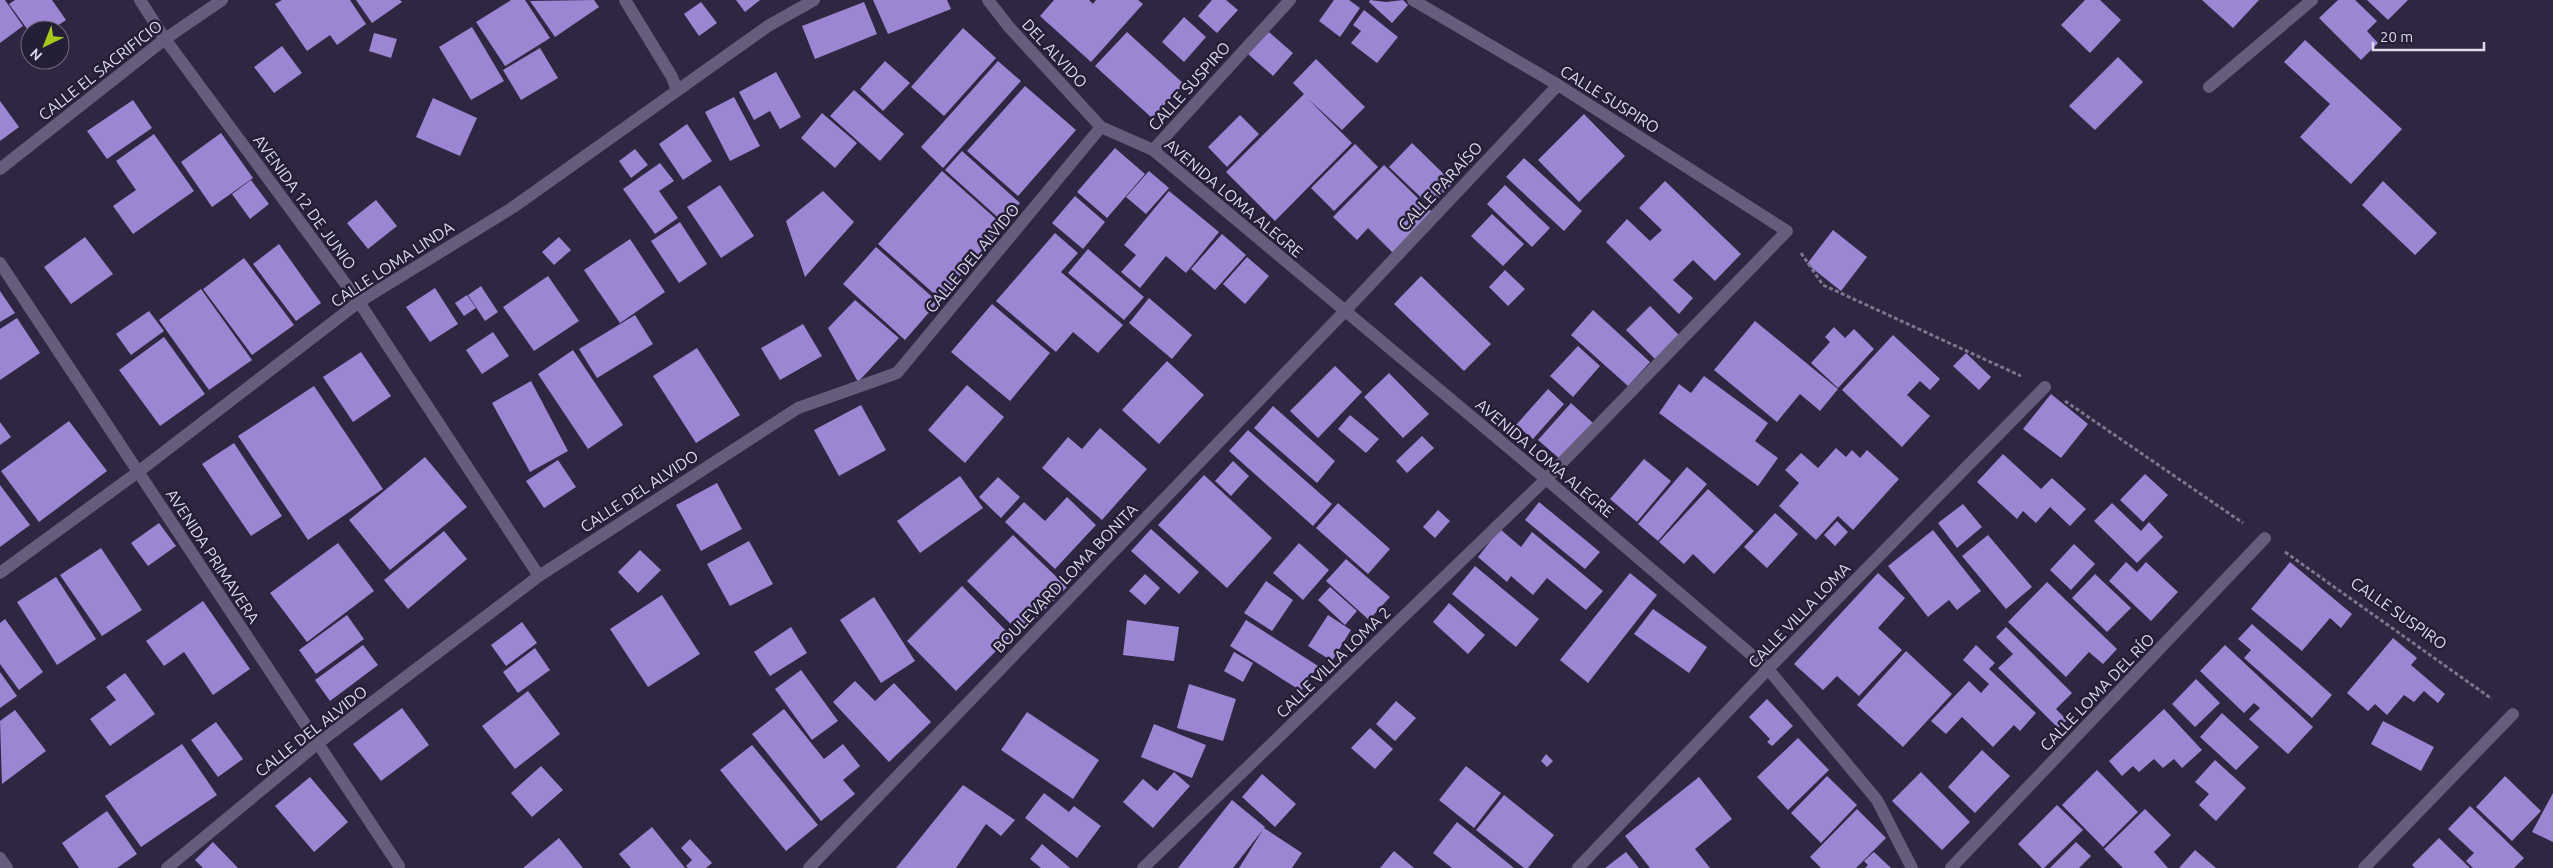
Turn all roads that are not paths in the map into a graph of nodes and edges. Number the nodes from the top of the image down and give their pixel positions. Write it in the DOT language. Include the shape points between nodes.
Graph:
graph roads {
  1 [pos="140,0"];
  2 [pos="222,0"];
  3 [pos="625,0"];
  4 [pos="814,0"];
  5 [pos="988,0"];
  6 [pos="1290,0"];
  7 [pos="1413,0"];
  8 [pos="2312,0"];
  9 [pos="165,39"];
  10 [pos="1558,85"];
  11 [pos="2209,88"];
  12 [pos="677,90"];
  13 [pos="1102,127"];
  14 [pos="1152,150"];
  15 [pos="0,169"];
  16 [pos="1787,232"];
  17 [pos="0,263"];
  18 [pos="359,302"];
  19 [pos="1345,310"];
  20 [pos="2045,387"];
  21 [pos="138,472"];
  22 [pos="1546,479"];
  23 [pos="2265,538"];
  24 [pos="0,573"];
  25 [pos="538,576"];
  26 [pos="1768,669"];
  27 [pos="2514,714"];
  28 [pos="317,744"];
  29 [pos="0,858"];
  30 [pos="399,866"];
  31 [pos="7,868"];
  32 [pos="166,868"];
  33 [pos="809,868"];
  34 [pos="1143,868"];
  35 [pos="1578,868"];
  36 [pos="1912,868"];
  37 [pos="1951,868"];
  38 [pos="2364,868"];
  1 -- 9 [label="street, AVENIDA 12 DE JUNIO"];
  2 -- 9 [label="street, CALLE EL SACRIFICIO"];
  3 -- 12 [label="street"];
  4 -- 12 [label="street, CALLE LOMA LINDA" via="768,26"];
  5 -- 13 [label="street, DEL ALVIDO"];
  6 -- 14 [label="street, CALLE SUSPIRO"];
  7 -- 10 [label="street, CALLE SUSPIRO"];
  8 -- 11 [label="street"];
  9 -- 15 [label="street, CALLE EL SACRIFICIO"];
  9 -- 18 [label="street, AVENIDA 12 DE JUNIO"];
  10 -- 16 [label="street, CALLE SUSPIRO"];
  10 -- 19 [label="street, CALLE PARAÍSO"];
  12 -- 18 [label="street, CALLE LOMA LINDA" via="512,208"];
  13 -- 14 [label="street, AVENIDA LOMA ALEGRE"];
  13 -- 25 [label="street, CALLE DEL ALVIDO" via="897,373 798,408"];
  14 -- 19 [label="street, AVENIDA LOMA ALEGRE"];
  16 -- 22 [label="street, CALLE VILLA LOMA 2"];
  17 -- 21 [label="street, AVENIDA PRIMAVERA"];
  18 -- 21 [label="street, CALLE LOMA LINDA"];
  18 -- 25 [label="street, AVENIDA 12 DE JUNIO"];
  19 -- 22 [label="street, AVENIDA LOMA ALEGRE"];
  19 -- 33 [label="street, BOULEVARD LOMA BONITA"];
  20 -- 26 [label="street, CALLE VILLA LOMA"];
  21 -- 24 [label="street, CALLE LOMA LINDA"];
  21 -- 28 [label="street, AVENIDA PRIMAVERA"];
  22 -- 26 [label="street, AVENIDA LOMA ALEGRE"];
  22 -- 34 [label="street, CALLE VILLA LOMA 2"];
  23 -- 37 [label="street, CALLE LOMA DEL RÍO"];
  25 -- 28 [label="street, CALLE DEL ALVIDO"];
  26 -- 35 [label="street, CALLE VILLA LOMA"];
  26 -- 36 [label="street, AVENIDA LOMA ALEGRE" via="1877,800"];
  27 -- 38 [label="street"];
  28 -- 30 [label="street, AVENIDA PRIMAVERA"];
  28 -- 32 [label="street, CALLE DEL ALVIDO"];
  29 -- 31 [label="street"];
}
